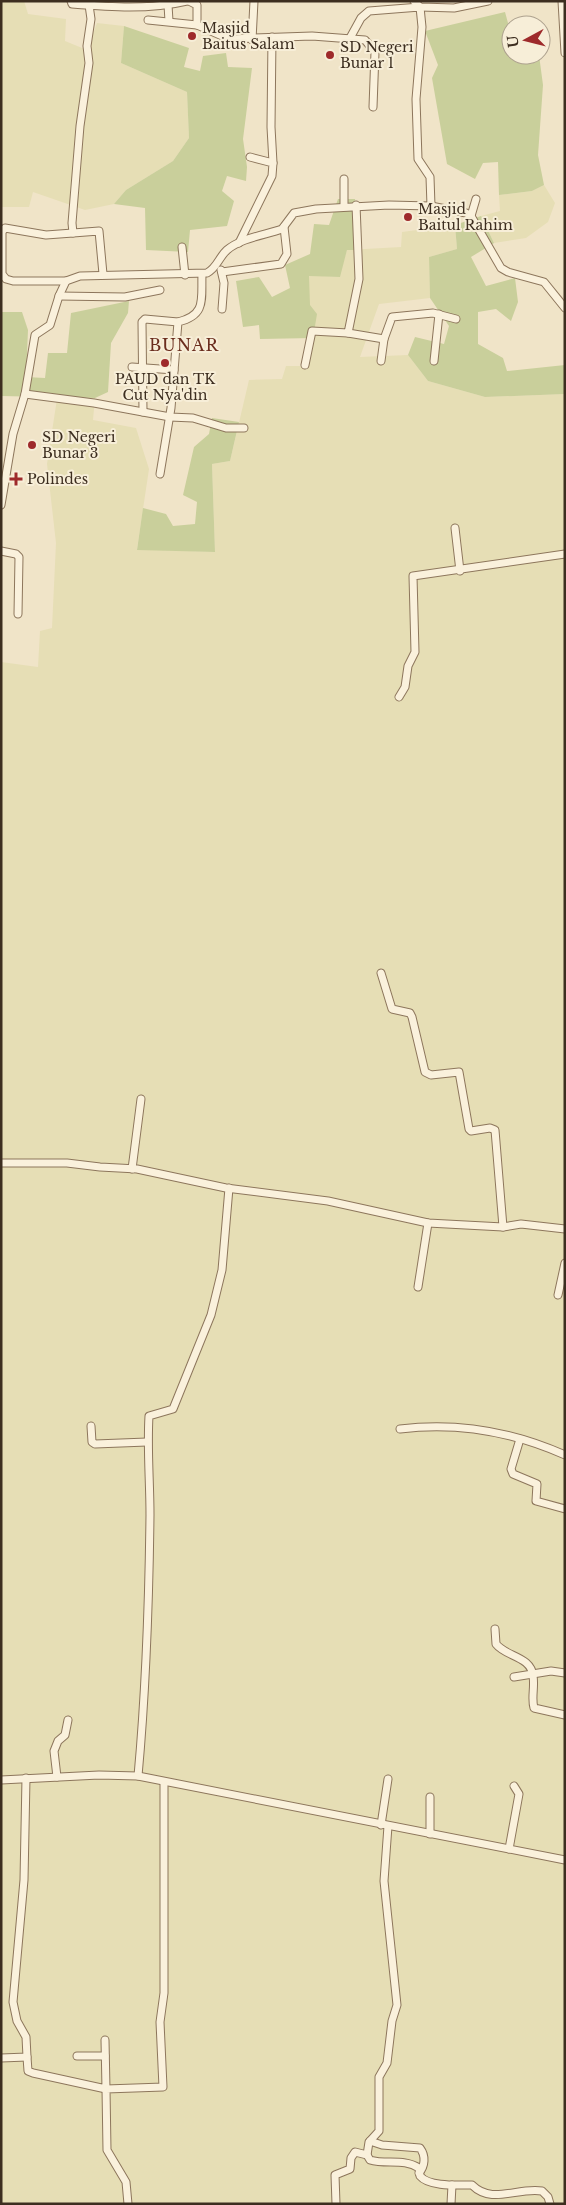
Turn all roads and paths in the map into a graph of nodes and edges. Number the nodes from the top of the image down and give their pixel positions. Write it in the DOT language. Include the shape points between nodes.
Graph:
graph roads {
  1 [pos="71,1"];
  2 [pos="188,1"];
  3 [pos="254,1"];
  4 [pos="488,1"];
  5 [pos="562,1"];
  6 [pos="131,4"];
  7 [pos="417,4"];
  8 [pos="89,5"];
  9 [pos="168,5"];
  10 [pos="148,20"];
  11 [pos="169,22"];
  12 [pos="197,25"];
  13 [pos="564,32"];
  14 [pos="272,37"];
  15 [pos="350,38"];
  16 [pos="252,40"];
  17 [pos="565,54"];
  18 [pos="373,107"];
  19 [pos="250,158"];
  20 [pos="273,163"];
  21 [pos="344,179"];
  22 [pos="476,199"];
  23 [pos="356,205"];
  24 [pos="344,206"];
  25 [pos="431,206"];
  26 [pos="471,216"];
  27 [pos="284,227"];
  28 [pos="73,233"];
  29 [pos="238,243"];
  30 [pos="182,247"];
  31 [pos="218,262"];
  32 [pos="222,272"];
  33 [pos="103,274"];
  34 [pos="202,274"];
  35 [pos="185,275"];
  36 [pos="66,281"];
  37 [pos="160,290"];
  38 [pos="59,296"];
  39 [pos="565,308"];
  40 [pos="222,309"];
  41 [pos="439,314"];
  42 [pos="456,318"];
  43 [pos="178,322"];
  44 [pos="348,333"];
  45 [pos="384,339"];
  46 [pos="434,361"];
  47 [pos="381,362"];
  48 [pos="305,365"];
  49 [pos="132,367"];
  50 [pos="143,368"];
  51 [pos="174,370"];
  52 [pos="25,394"];
  53 [pos="143,412"];
  54 [pos="170,417"];
  55 [pos="244,428"];
  56 [pos="160,474"];
  57 [pos="4,479"];
  58 [pos="1,505"];
  59 [pos="455,528"];
  60 [pos="1,551"];
  61 [pos="565,554"];
  62 [pos="460,571"];
  63 [pos="18,614"];
  64 [pos="399,697"];
  65 [pos="381,973"];
  66 [pos="141,1100"];
  67 [pos="1,1163"];
  68 [pos="132,1169"];
  69 [pos="229,1188"];
  70 [pos="428,1223"];
  71 [pos="503,1227"];
  72 [pos="565,1229"];
  73 [pos="565,1264"];
  74 [pos="418,1287"];
  75 [pos="558,1295"];
  76 [pos="91,1426"];
  77 [pos="400,1428"];
  78 [pos="520,1439"];
  79 [pos="147,1442"];
  80 [pos="565,1455"];
  81 [pos="565,1509"];
  82 [pos="495,1629"];
  83 [pos="565,1672"];
  84 [pos="533,1674"];
  85 [pos="514,1677"];
  86 [pos="565,1715"];
  87 [pos="68,1720"];
  88 [pos="138,1776"];
  89 [pos="57,1777"];
  90 [pos="26,1778"];
  91 [pos="1,1780"];
  92 [pos="388,1780"];
  93 [pos="164,1782"];
  94 [pos="514,1786"];
  95 [pos="430,1796"];
  96 [pos="384,1825"];
  97 [pos="430,1834"];
  98 [pos="509,1849"];
  99 [pos="565,1860"];
  100 [pos="105,2040"];
  101 [pos="77,2056"];
  102 [pos="105,2056"];
  103 [pos="27,2057"];
  104 [pos="1,2058"];
  105 [pos="106,2089"];
  106 [pos="370,2141"];
  107 [pos="367,2155"];
  108 [pos="419,2172"];
  109 [pos="452,2185"];
  110 [pos="128,2204"];
  111 [pos="336,2204"];
  112 [pos="452,2204"];
  113 [pos="550,2204"];
  1 -- 8 [label="street" via="72,4"];
  2 -- 9 [label="street"];
  2 -- 12 [label="street" via="197,5"];
  3 -- 16 [label="street"];
  4 -- 7 [label="street" via="454,8"];
  5 -- 13 [label="street"];
  6 -- 8 [label="street"];
  6 -- 9 [label="street"];
  7 -- 15 [label="street" via="369,11 361,18"];
  7 -- 25 [label="street" via="422,27 416,99 417,141 419,161 430,178"];
  8 -- 28 [label="street" via="89,64 80,126"];
  9 -- 11 [label="street"];
  10 -- 11 [label="street"];
  11 -- 12 [label="street"];
  12 -- 16 [label="street" via="229,40"];
  13 -- 17 [label="street"];
  14 -- 15 [label="street"];
  14 -- 16 [label="street"];
  14 -- 20 [label="street"];
  15 -- 18 [label="street" via="365,40 375,52"];
  19 -- 20 [label="street"];
  20 -- 29 [label="street" via="272,176"];
  21 -- 24 [label="street"];
  22 -- 26 [label="street"];
  23 -- 24 [label="street"];
  23 -- 25 [label="street"];
  23 -- 44 [label="street" via="359,279"];
  24 -- 27 [label="street" via="299,211"];
  25 -- 26 [label="street"];
  26 -- 39 [label="street" via="501,268 544,282"];
  27 -- 29 [label="street"];
  27 -- 32 [label="street" via="287,254 281,264"];
  28 -- 33 [label="street" via="99,231"];
  28 -- 36 [label="street" via="46,236 5,228 2,232 2,274 6,279"];
  29 -- 31 [label="street" via="227,250"];
  30 -- 35 [label="street"];
  31 -- 32 [label="street"];
  31 -- 34 [label="street" via="213,270"];
  32 -- 40 [label="street"];
  33 -- 35 [label="street"];
  33 -- 36 [label="street"];
  34 -- 35 [label="street"];
  34 -- 43 [label="street" via="197,314 192,319"];
  36 -- 38 [label="street"];
  37 -- 38 [label="street" via="124,297"];
  38 -- 52 [label="street" via="50,325 35,335"];
  41 -- 42 [label="street"];
  41 -- 45 [label="street" via="392,316"];
  41 -- 46 [label="street"];
  43 -- 50 [label="street" via="143,320"];
  43 -- 51 [label="street"];
  44 -- 45 [label="street"];
  44 -- 48 [label="street" via="312,331"];
  45 -- 47 [label="street"];
  49 -- 50 [label="street"];
  50 -- 51 [label="street"];
  50 -- 53 [label="street"];
  51 -- 54 [label="street"];
  52 -- 53 [label="street"];
  52 -- 57 [label="street"];
  53 -- 54 [label="street"];
  54 -- 55 [label="street"];
  54 -- 56 [label="street"];
  57 -- 58 [label="street"];
  59 -- 62 [label="street"];
  60 -- 63 [label="street" via="19,557"];
  61 -- 62 [label="street"];
  62 -- 64 [label="street" via="412,578 415,655 408,666 405,687"];
  65 -- 71 [label="street" via="392,1009 410,1013 412,1017 425,1072 459,1072 469,1129 495,1130"];
  66 -- 68 [label="street"];
  67 -- 68 [label="street" via="67,1163"];
  68 -- 69 [label="street"];
  69 -- 70 [label="street" via="328,1201"];
  69 -- 79 [label="street" via="222,1270 211,1315 173,1409 149,1416"];
  70 -- 71 [label="street"];
  70 -- 74 [label="street"];
  71 -- 72 [label="street" via="521,1224"];
  73 -- 75 [label="street"];
  76 -- 79 [label="street" via="95,1444"];
  77 -- 78 [label="street" via="429,1425 481,1430"];
  78 -- 80 [label="street"];
  78 -- 81 [label="street" via="513,1474 537,1484 536,1501"];
  79 -- 88 [label="street" via="150,1501 146,1685"];
  82 -- 84 [label="street" via="494,1639 498,1648 526,1662"];
  83 -- 84 [label="street"];
  84 -- 85 [label="street"];
  84 -- 86 [label="street" via="534,1708"];
  87 -- 89 [label="street" via="65,1735 54,1751"];
  88 -- 89 [label="street"];
  88 -- 93 [label="street"];
  89 -- 90 [label="street"];
  90 -- 91 [label="street"];
  90 -- 103 [label="street" via="24,1880 13,2002 17,2021 26,2036"];
  92 -- 96 [label="street"];
  93 -- 96 [label="street"];
  93 -- 105 [label="street" via="164,1993 160,2022 163,2087"];
  94 -- 98 [label="street" via="519,1794"];
  95 -- 97 [label="street"];
  96 -- 97 [label="street"];
  96 -- 106 [label="street" via="384,1881 397,2005 387,2063 379,2077 379,2131"];
  97 -- 98 [label="street"];
  98 -- 99 [label="street"];
  100 -- 102 [label="street"];
  101 -- 102 [label="street"];
  102 -- 105 [label="street"];
  103 -- 104 [label="street"];
  103 -- 105 [label="street" via="28,2070 33,2073"];
  105 -- 110 [label="street" via="107,2150 126,2182"];
  106 -- 107 [label="street"];
  106 -- 108 [label="street" via="420,2148 424,2162"];
  107 -- 108 [label="street" via="370,2160 380,2162 406,2162 419,2168"];
  107 -- 111 [label="street" via="355,2152 350,2169 335,2175"];
  108 -- 109 [label="street" via="424,2180"];
  109 -- 112 [label="street"];
  109 -- 113 [label="street" via="472,2185 490,2196 542,2191"];
}
